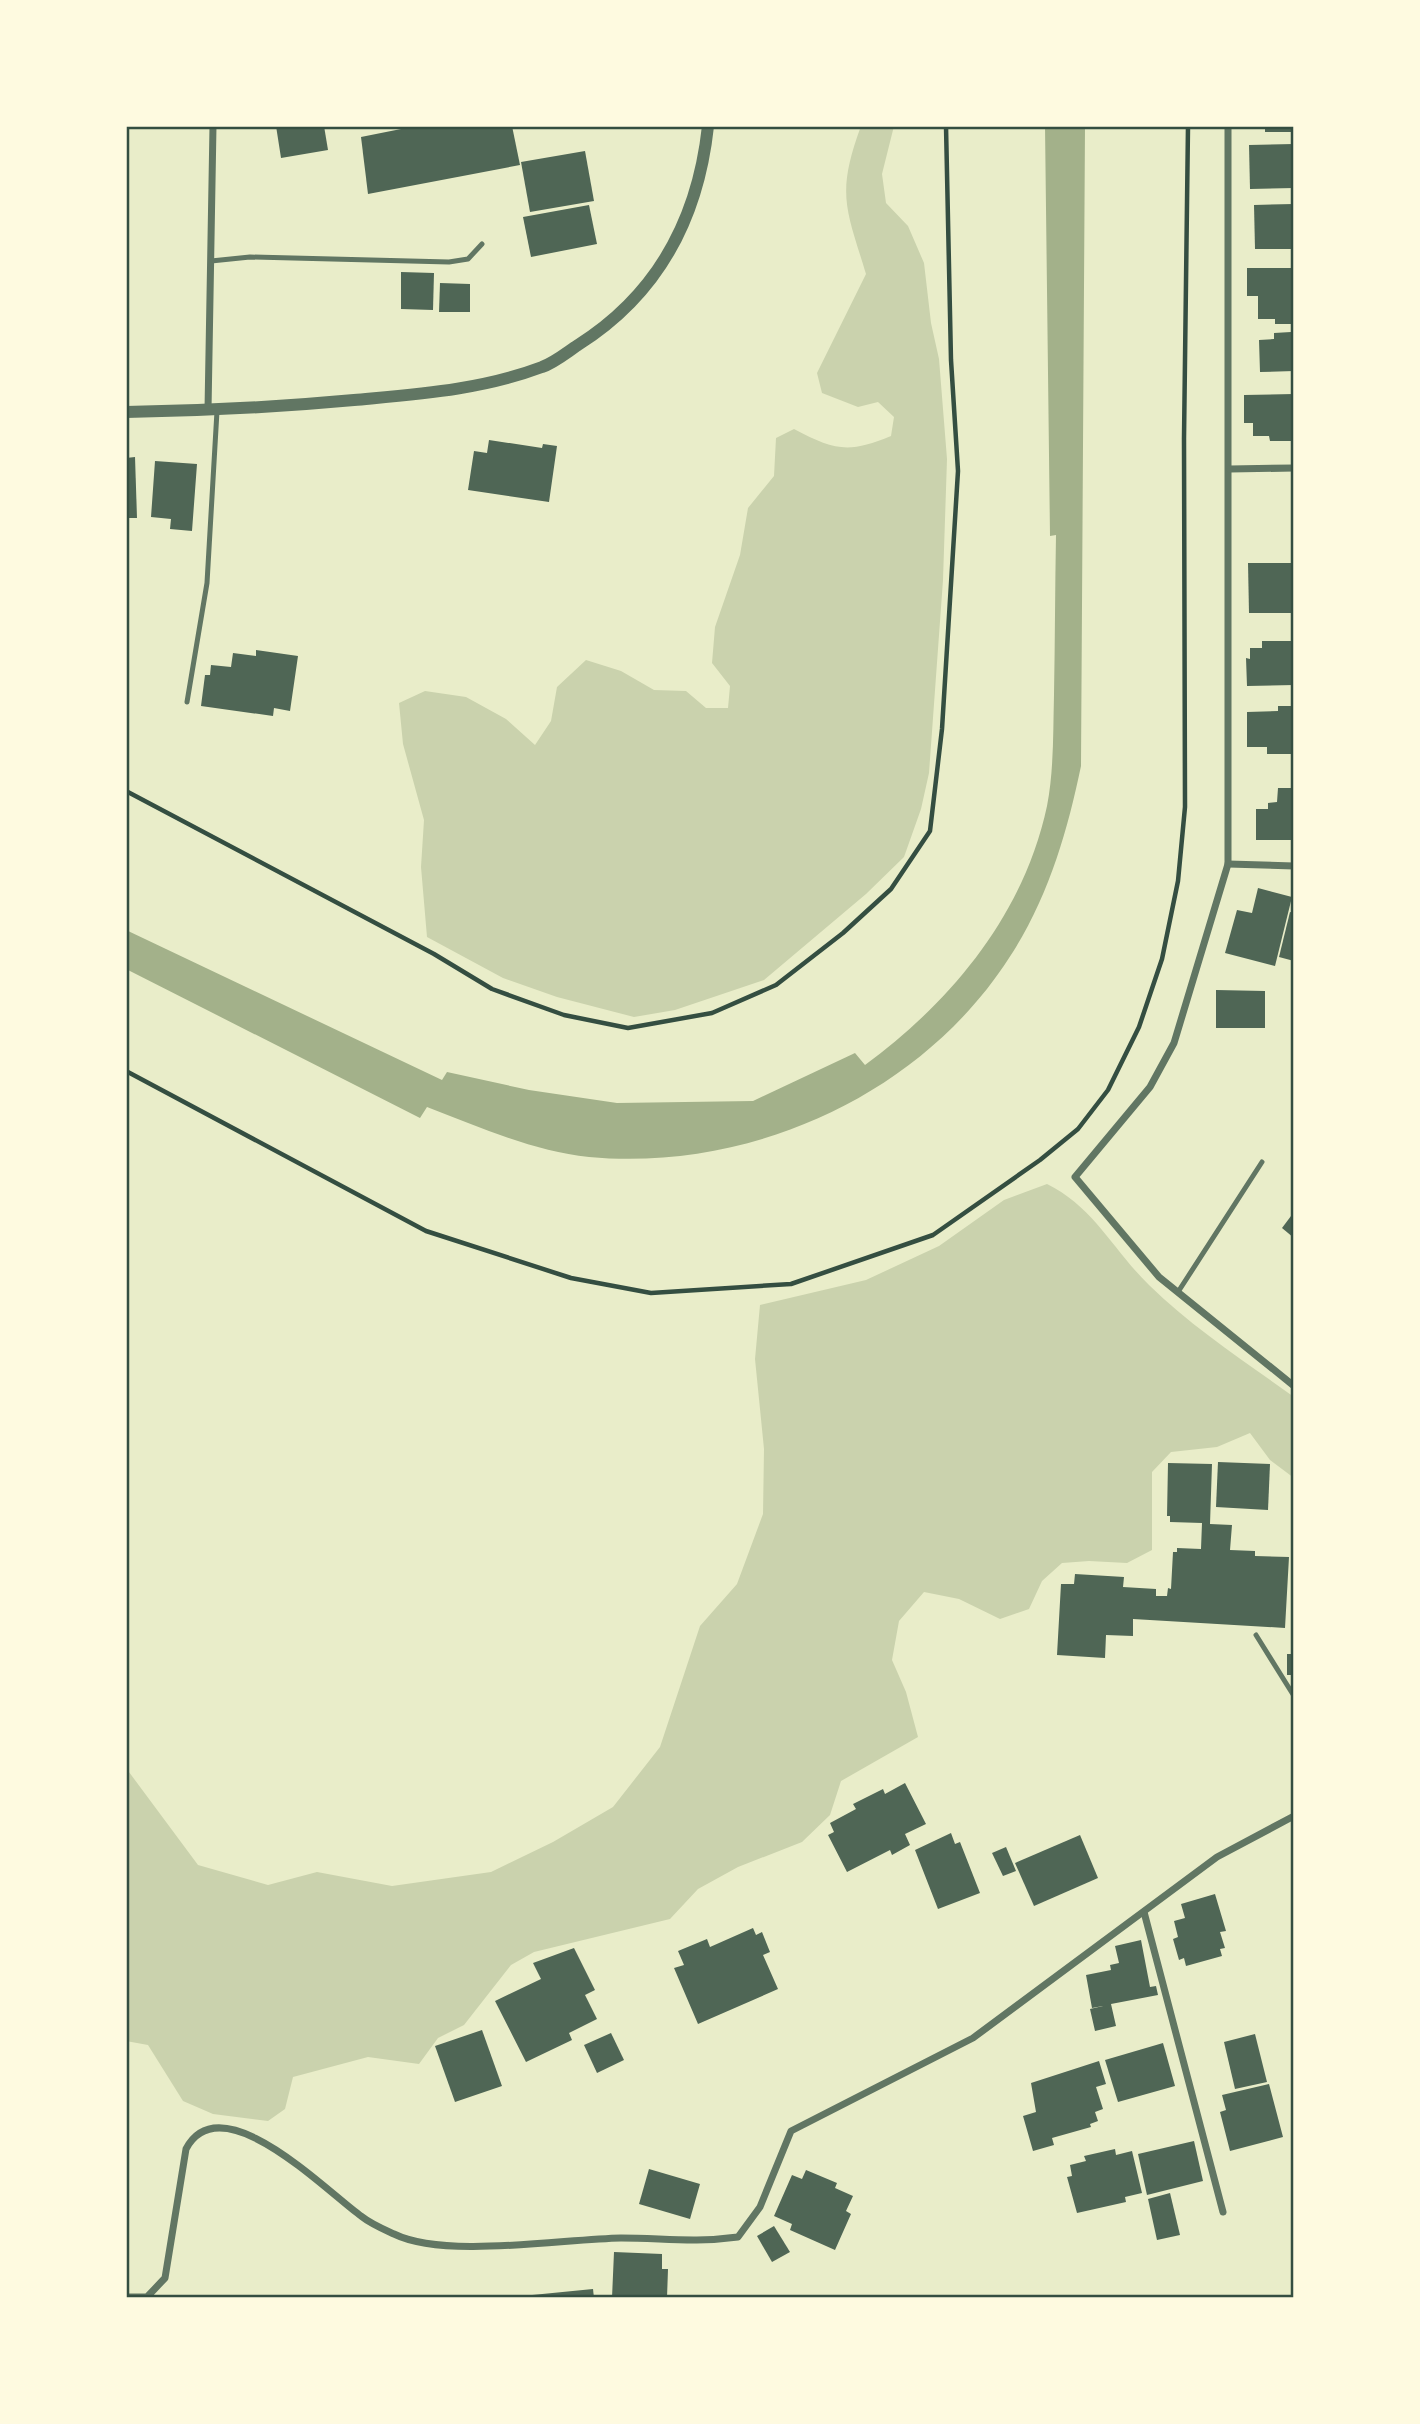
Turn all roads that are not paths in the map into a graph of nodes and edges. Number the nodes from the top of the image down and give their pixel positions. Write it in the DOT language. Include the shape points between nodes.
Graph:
graph roads {
  1 [pos="213,126"];
  2 [pos="708,126"];
  3 [pos="1228,126"];
  4 [pos="482,244"];
  5 [pos="211,261"];
  6 [pos="212,411"];
  7 [pos="126,412"];
  8 [pos="1230,468"];
  9 [pos="1294,468"];
  10 [pos="187,702"];
  11 [pos="1228,864"];
  12 [pos="1294,866"];
  13 [pos="1262,1162"];
  14 [pos="1178,1292"];
  15 [pos="1294,1386"];
  16 [pos="1256,1635"];
  17 [pos="1294,1696"];
  18 [pos="1294,1816"];
  19 [pos="1144,1912"];
  20 [pos="1223,2212"];
  21 [pos="126,2297"];
  1 -- 5 [label="street"];
  2 -- 6 [label="street" via="697,191 677,238 641,294 601,331 544,367 478,387"];
  3 -- 8 [label="street"];
  4 -- 5 [label="lane" via="468,259 449,262 250,257"];
  5 -- 6 [label="street"];
  6 -- 7 [label="street"];
  6 -- 10 [label="lane" via="207,583"];
  8 -- 9 [label="street"];
  8 -- 11 [label="street"];
  11 -- 12 [label="street"];
  11 -- 14 [label="street" via="1174,1043 1150,1087 1074,1177 1159,1277"];
  13 -- 14 [label="lane"];
  14 -- 15 [label="street"];
  16 -- 17 [label="lane"];
  18 -- 19 [label="street" via="1217,1857"];
  19 -- 20 [label="street"];
  19 -- 21 [label="street" via="973,2038 791,2131 760,2207 738,2237 699,2243 622,2238 441,2245 398,2236 363,2218 267,2143 228,2128 209,2129 192,2137 186,2150 165,2278 146,2297"];
}
